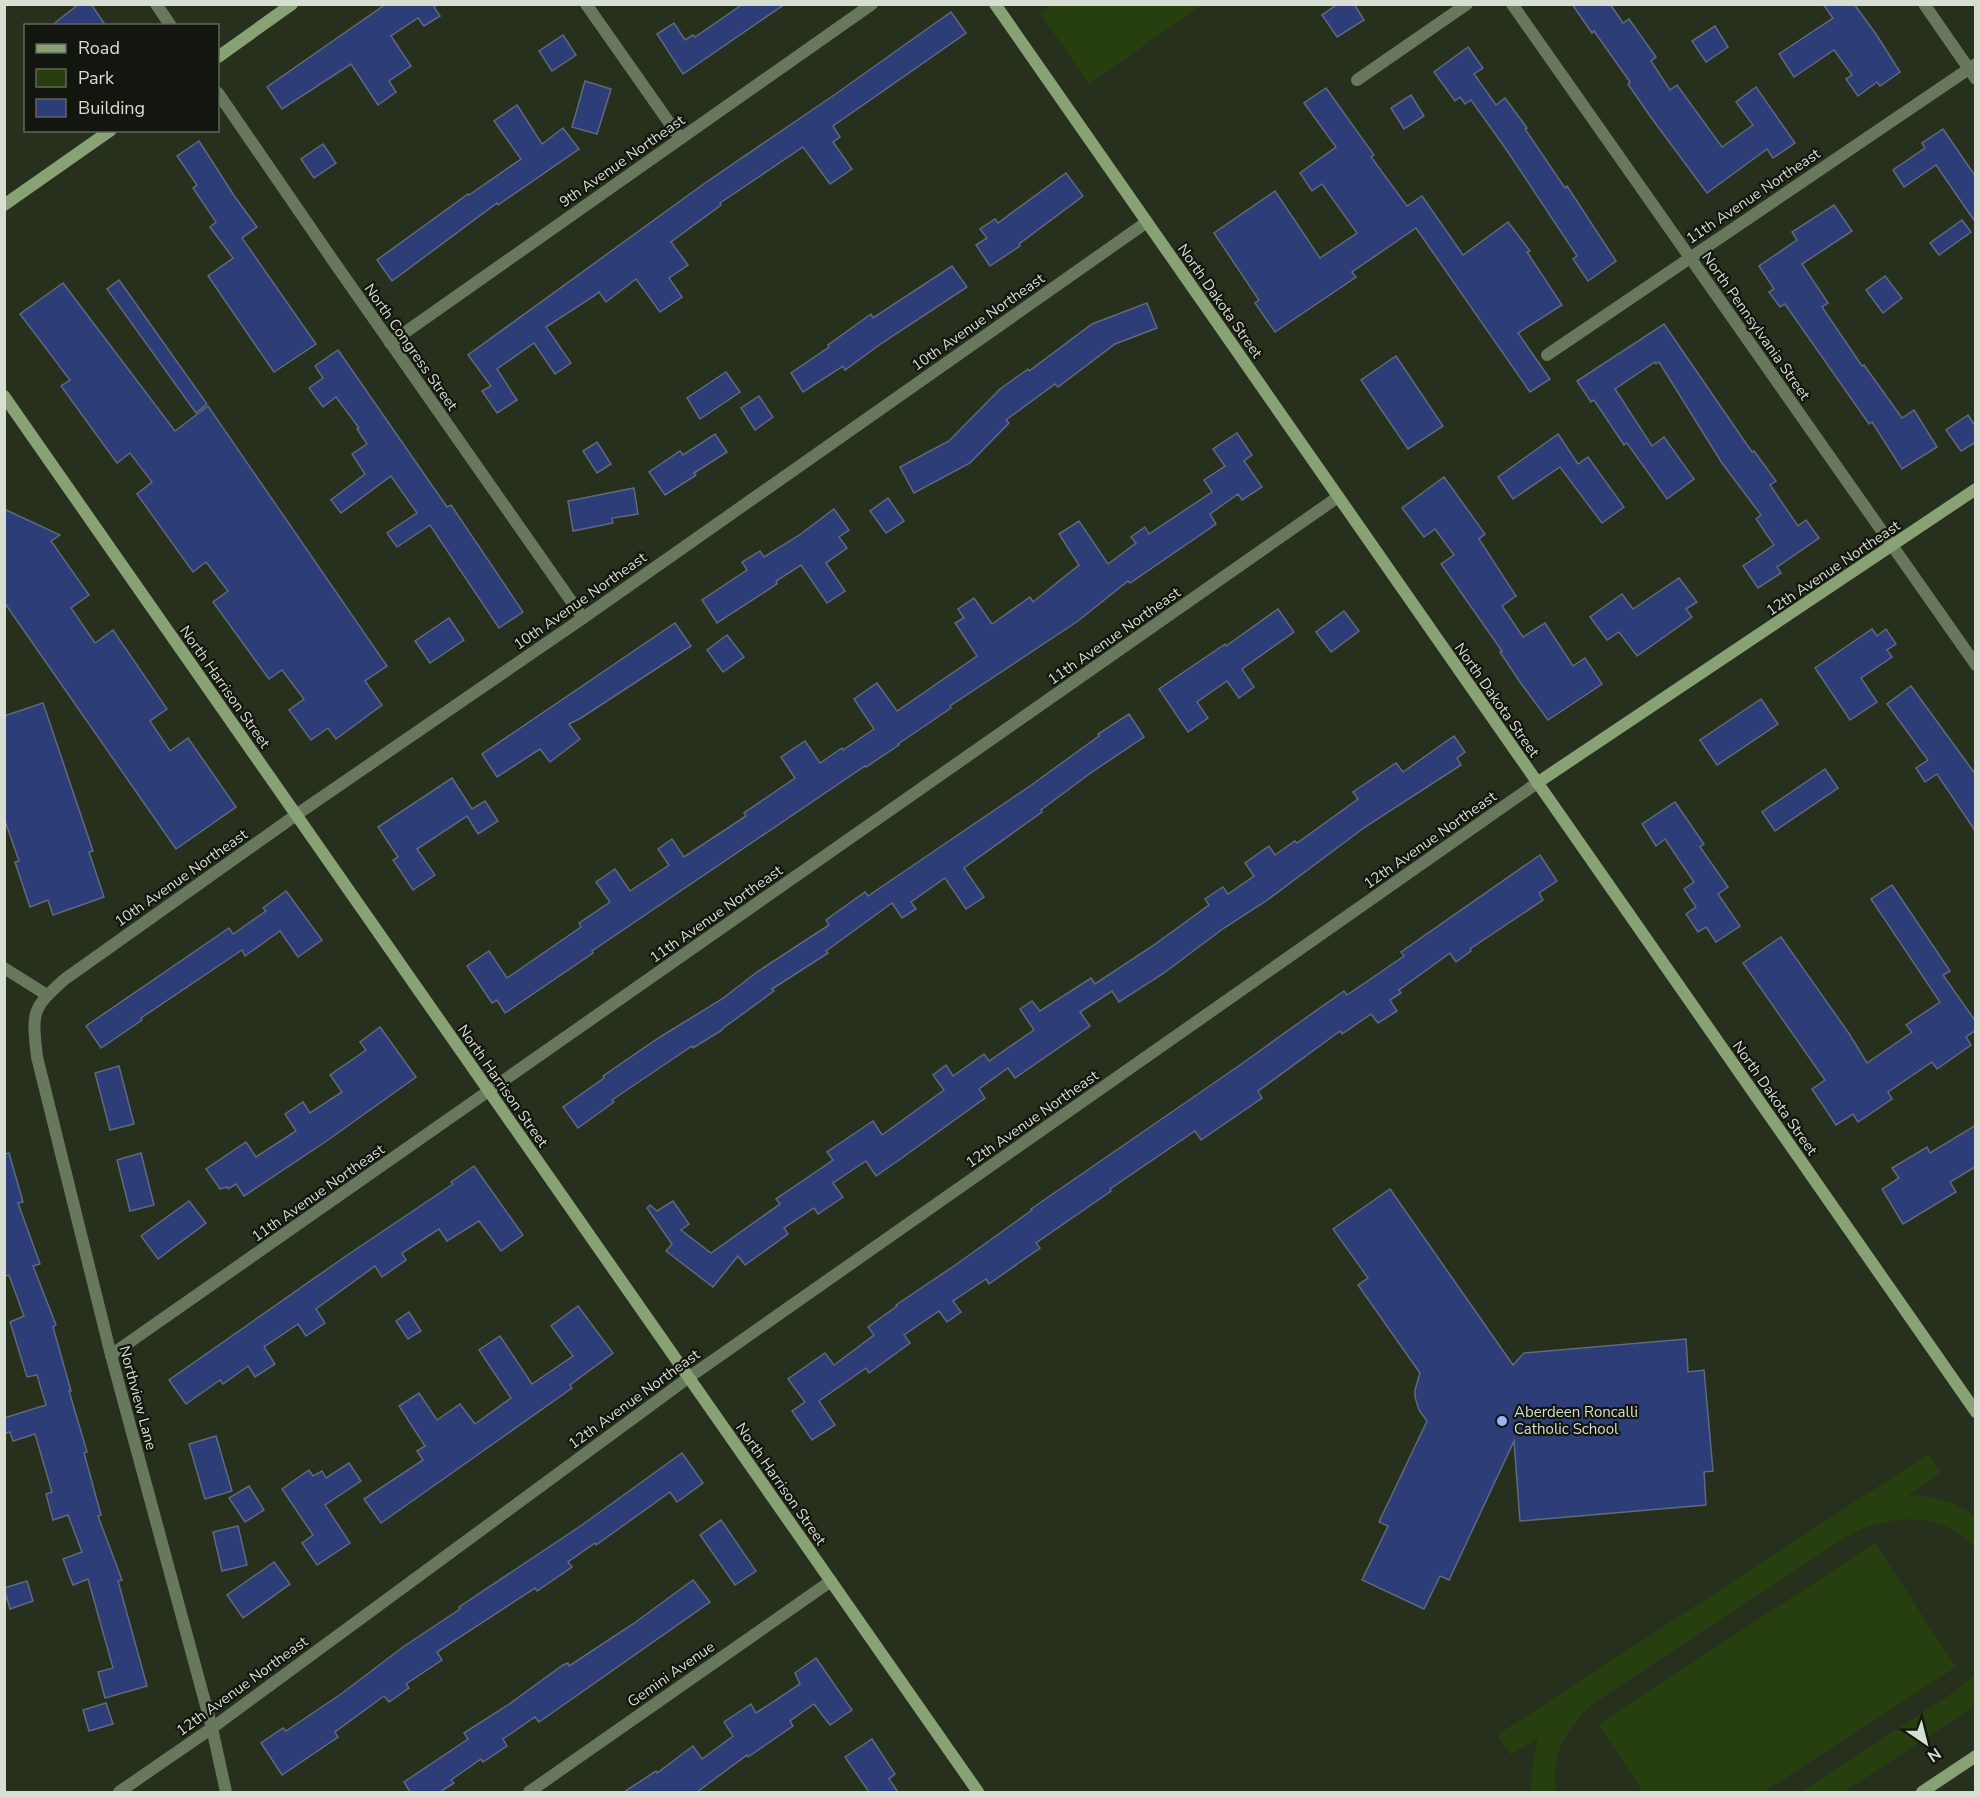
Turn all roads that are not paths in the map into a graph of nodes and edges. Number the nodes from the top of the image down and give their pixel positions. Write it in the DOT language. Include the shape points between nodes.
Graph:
graph roads {
  1 [pos="156,4"];
  2 [pos="292,4"];
  3 [pos="586,4"];
  4 [pos="872,4"];
  5 [pos="995,4"];
  6 [pos="1467,4"];
  7 [pos="1512,4"];
  8 [pos="1924,4"];
  9 [pos="170,24"];
  10 [pos="219,56"];
  11 [pos="1973,70"];
  12 [pos="1357,80"];
  13 [pos="219,94"];
  14 [pos="108,132"];
  15 [pos="680,138"];
  16 [pos="4,205"];
  17 [pos="1147,222"];
  18 [pos="1689,258"];
  19 [pos="390,343"];
  20 [pos="1547,354"];
  21 [pos="4,396"];
  22 [pos="1976,489"];
  23 [pos="1338,497"];
  24 [pos="1892,546"];
  25 [pos="583,618"];
  26 [pos="1976,665"];
  27 [pos="1537,783"];
  28 [pos="296,815"];
  29 [pos="4,968"];
  30 [pos="47,995"];
  31 [pos="36,1010"];
  32 [pos="488,1092"];
  33 [pos="111,1355"];
  34 [pos="688,1378"];
  35 [pos="1976,1412"];
  36 [pos="831,1581"];
  37 [pos="212,1728"];
  38 [pos="1976,1756"];
  39 [pos="119,1792"];
  40 [pos="226,1792"];
  41 [pos="529,1792"];
  42 [pos="978,1792"];
  43 [pos="1922,1792"];
  1 -- 9 [label="street"];
  2 -- 10 [label="street"];
  3 -- 15 [label="street"];
  4 -- 15 [label="street, 9th Avenue Northeast"];
  5 -- 17 [label="street, North Dakota Street"];
  6 -- 12 [label="street"];
  7 -- 18 [label="street, North Pennsylvania Street"];
  8 -- 11 [label="street"];
  11 -- 18 [label="street, 11th Avenue Northeast"];
  13 -- 19 [label="street, North Congress Street"];
  14 -- 16 [label="street"];
  15 -- 19 [label="street, 9th Avenue Northeast"];
  17 -- 23 [label="street, North Dakota Street"];
  17 -- 25 [label="street, 10th Avenue Northeast"];
  18 -- 20 [label="street, 11th Avenue Northeast"];
  18 -- 24 [label="street, North Pennsylvania Street"];
  19 -- 25 [label="street, North Congress Street"];
  21 -- 28 [label="street, North Harrison Street"];
  22 -- 24 [label="street, 12th Avenue Northeast"];
  23 -- 27 [label="street, North Dakota Street"];
  23 -- 32 [label="street, 11th Avenue Northeast"];
  24 -- 26 [label="street, North Pennsylvania Street"];
  24 -- 27 [label="street, 12th Avenue Northeast"];
  25 -- 28 [label="street, 10th Avenue Northeast"];
  27 -- 34 [label="street, 12th Avenue Northeast"];
  27 -- 35 [label="street, North Dakota Street"];
  28 -- 30 [label="street, 10th Avenue Northeast"];
  28 -- 32 [label="street, North Harrison Street"];
  29 -- 30 [label="street"];
  30 -- 31 [label="street, 10th Avenue Northeast"];
  31 -- 33 [label="street, Northview Lane" via="37,1057"];
  32 -- 33 [label="street, 11th Avenue Northeast"];
  32 -- 34 [label="street, North Harrison Street"];
  33 -- 37 [label="street, Northview Lane"];
  34 -- 36 [label="street, North Harrison Street"];
  34 -- 37 [label="street, 12th Avenue Northeast"];
  36 -- 41 [label="street, Gemini Avenue"];
  36 -- 42 [label="street, North Harrison Street"];
  37 -- 39 [label="street, 12th Avenue Northeast"];
  37 -- 40 [label="street, Northview Lane"];
  38 -- 43 [label="street"];
}
